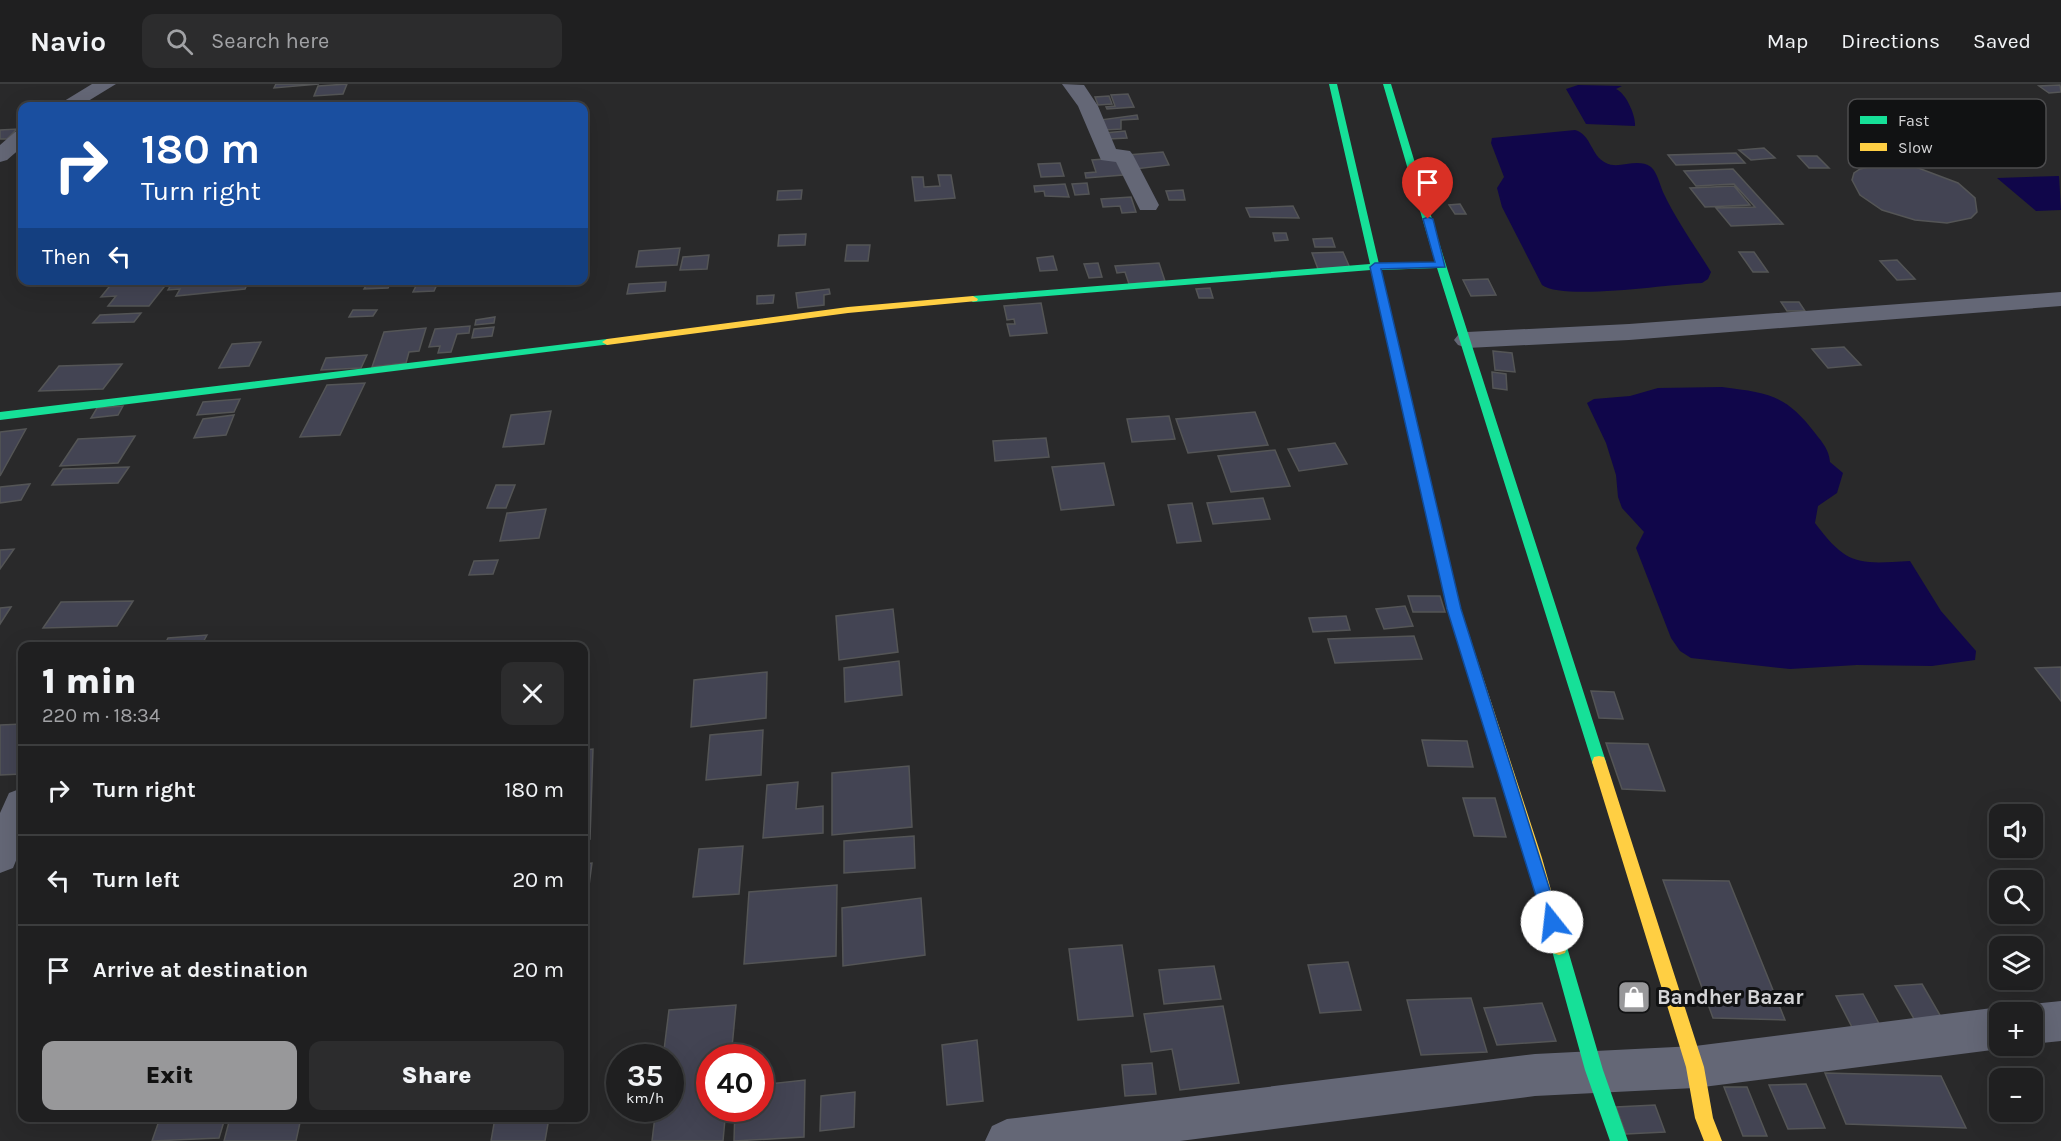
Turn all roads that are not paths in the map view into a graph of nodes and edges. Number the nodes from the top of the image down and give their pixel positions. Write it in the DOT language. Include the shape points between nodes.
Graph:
graph roads {
  1 [pos="106,84"];
  2 [pos="1072,84"];
  3 [pos="1333,84"];
  4 [pos="1387,84"];
  5 [pos="73,102"];
  6 [pos="18,140"];
  7 [pos="0,156"];
  8 [pos="1148,205"];
  9 [pos="1441,265"];
  10 [pos="1375,267"];
  11 [pos="2061,299"];
  12 [pos="1467,340"];
  13 [pos="0,416"];
  14 [pos="18,813"];
  15 [pos="0,856"];
  16 [pos="2061,1021"];
  17 [pos="2043,1023"];
  18 [pos="1989,1029"];
  19 [pos="1695,1066"];
  20 [pos="1594,1070"];
  21 [pos="1007,1141"];
  22 [pos="1619,1141"];
  23 [pos="1713,1141"];
  1 -- 5 [label="street"];
  2 -- 8 [label="street" via="1090,112 1108,156 1123,155"];
  3 -- 10 [label="street"];
  4 -- 9 [label="street"];
  6 -- 7 [label="street"];
  9 -- 10 [label="street"];
  9 -- 12 [label="street"];
  10 -- 13 [label="street" via="848,310 444,364"];
  10 -- 20 [label="street" via="1454,609 1534,858"];
  11 -- 12 [label="street" via="1629,332"];
  12 -- 19 [label="street"];
  14 -- 15 [label="street"];
  16 -- 17 [label="street"];
  18 -- 19 [label="street"];
  19 -- 20 [label="street"];
  19 -- 23 [label="street" via="1704,1118"];
  20 -- 21 [label="street"];
  20 -- 22 [label="street"];
}
